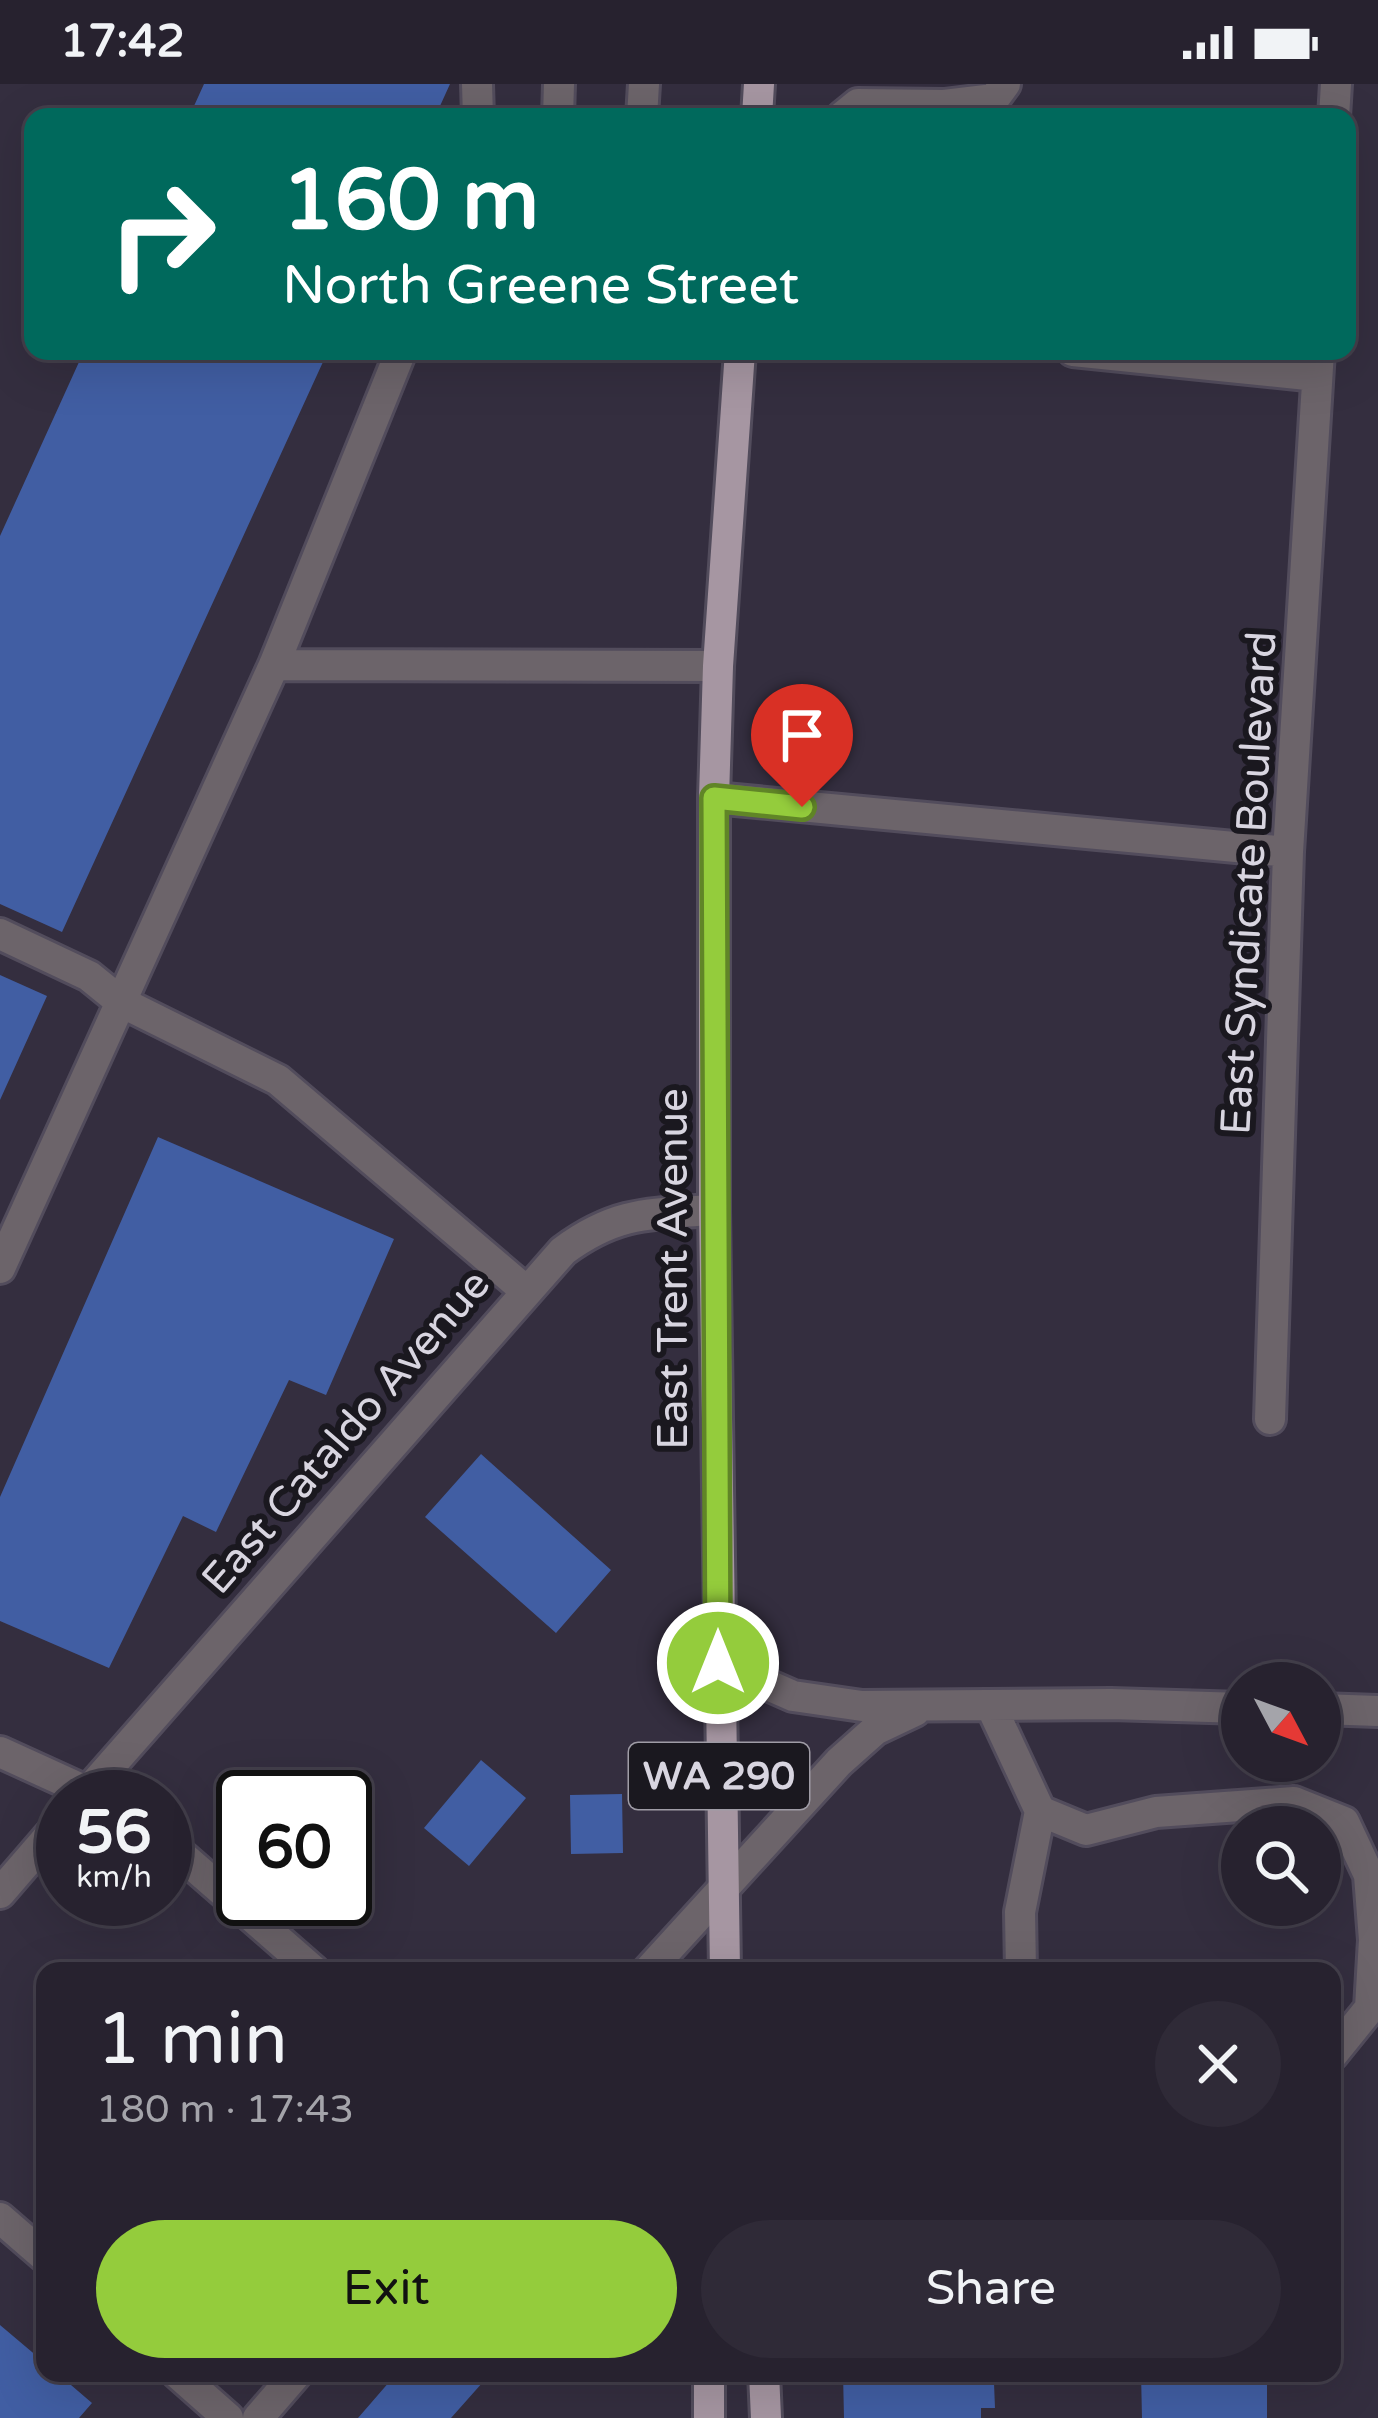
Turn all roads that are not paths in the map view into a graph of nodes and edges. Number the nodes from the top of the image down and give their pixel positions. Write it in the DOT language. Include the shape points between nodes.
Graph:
graph roads {
  1 [pos="1005,84"];
  2 [pos="853,108"];
  3 [pos="396,360"];
  4 [pos="739,360"];
  5 [pos="1256,360"];
  6 [pos="1318,363"];
  7 [pos="274,664"];
  8 [pos="718,666"];
  9 [pos="714,798"];
  10 [pos="1288,852"];
  11 [pos="0,934"];
  12 [pos="122,1002"];
  13 [pos="714,1210"];
  14 [pos="0,1268"];
  15 [pos="525,1290"];
  16 [pos="1270,1420"];
  17 [pos="718,1663"];
  18 [pos="991,1706"];
  19 [pos="939,1707"];
  20 [pos="1221,1708"];
  21 [pos="1341,1710"];
  22 [pos="1378,1711"];
  23 [pos="0,1752"];
  24 [pos="38,1770"];
  25 [pos="112,1770"];
  26 [pos="1040,1811"];
  27 [pos="36,1851"];
  28 [pos="192,1865"];
  29 [pos="721,1889"];
  30 [pos="0,1893"];
  31 [pos="304,1962"];
  32 [pos="656,1962"];
  33 [pos="725,1962"];
  34 [pos="1021,1962"];
  35 [pos="1341,2043"];
  36 [pos="0,2218"];
  37 [pos="36,2249"];
  38 [pos="187,2382"];
  39 [pos="289,2382"];
  40 [pos="709,2382"];
  41 [pos="764,2382"];
  42 [pos="228,2418"];
  43 [pos="258,2418"];
  44 [pos="709,2418"];
  45 [pos="766,2418"];
  1 -- 2 [label="street" via="994,99"];
  3 -- 7 [label="street"];
  4 -- 8 [label="main road, East Trent Avenue / WA 290"];
  5 -- 6 [label="street"];
  6 -- 10 [label="street, East Syndicate Boulevard"];
  7 -- 8 [label="street"];
  7 -- 12 [label="street"];
  8 -- 9 [label="main road, East Trent Avenue / WA 290"];
  9 -- 10 [label="street"];
  9 -- 13 [label="main road, East Trent Avenue / WA 290"];
  10 -- 16 [label="street, East Syndicate Boulevard"];
  11 -- 12 [label="street" via="89,976"];
  12 -- 14 [label="street"];
  12 -- 15 [label="street" via="278,1079"];
  13 -- 15 [label="street, East Cataldo Avenue" via="608,1222 563,1251"];
  13 -- 17 [label="main road, East Trent Avenue / WA 290"];
  15 -- 25 [label="street, East Cataldo Avenue"];
  17 -- 19 [label="street" via="793,1696"];
  17 -- 29 [label="main road, East Trent Avenue / WA 290"];
  18 -- 19 [label="street"];
  18 -- 20 [label="street"];
  18 -- 26 [label="street"];
  19 -- 29 [label="street" via="902,1715 858,1744"];
  21 -- 22 [label="street"];
  23 -- 24 [label="street"];
  26 -- 34 [label="street" via="1020,1912"];
  26 -- 35 [label="street" via="1086,1831 1156,1812 1294,1802 1344,1822 1369,1875 1374,1940 1370,2008"];
  27 -- 30 [label="street"];
  28 -- 31 [label="street"];
  29 -- 32 [label="street"];
  29 -- 33 [label="main road, East Trent Avenue / WA 290"];
  36 -- 37 [label="street"];
  38 -- 42 [label="street"];
  39 -- 43 [label="street"];
  40 -- 44 [label="main road"];
  41 -- 45 [label="main road"];
}
